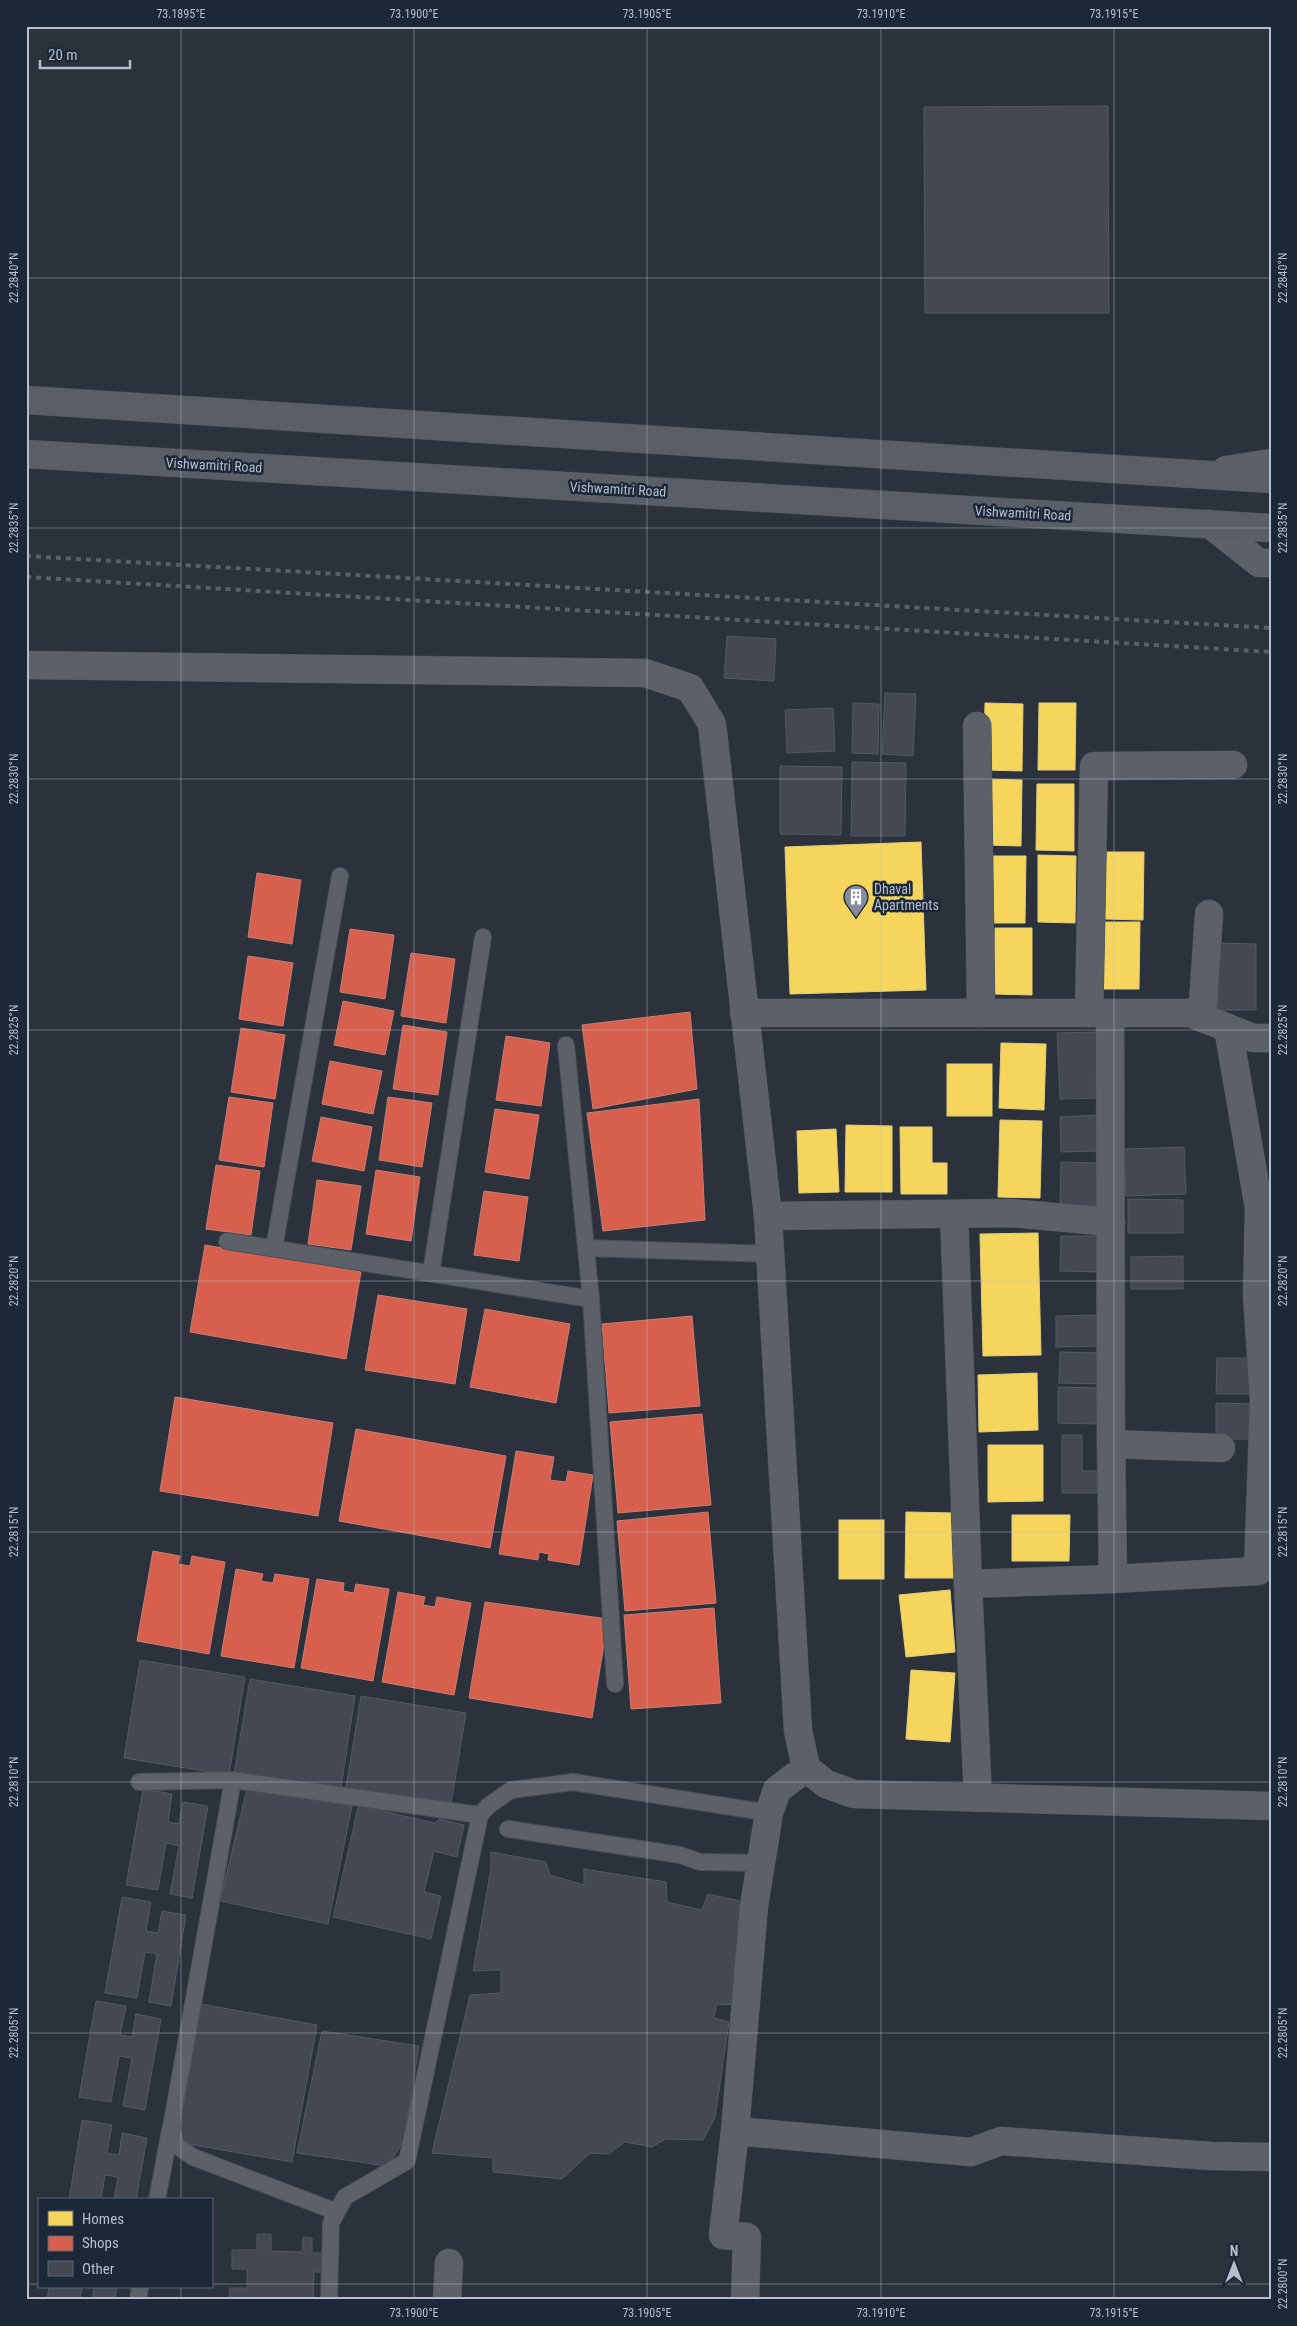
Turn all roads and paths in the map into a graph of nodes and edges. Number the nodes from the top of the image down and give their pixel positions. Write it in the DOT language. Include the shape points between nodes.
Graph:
graph roads {
  1 [pos="26,400"];
  2 [pos="26,454"];
  3 [pos="1271,463"];
  4 [pos="1205,474"];
  5 [pos="1271,479"];
  6 [pos="1210,524"];
  7 [pos="1271,528"];
  8 [pos="1271,563"];
  9 [pos="26,665"];
  10 [pos="977,726"];
  11 [pos="1233,765"];
  12 [pos="340,876"];
  13 [pos="1209,914"];
  14 [pos="483,937"];
  15 [pos="744,1013"];
  16 [pos="981,1013"];
  17 [pos="1100,1013"];
  18 [pos="1202,1018"];
  19 [pos="1228,1028"];
  20 [pos="1271,1038"];
  21 [pos="566,1044"];
  22 [pos="1263,1183"];
  23 [pos="954,1214"];
  24 [pos="768,1216"];
  25 [pos="1111,1222"];
  26 [pos="227,1241"];
  27 [pos="274,1248"];
  28 [pos="586,1248"];
  29 [pos="770,1254"];
  30 [pos="431,1273"];
  31 [pos="1264,1294"];
  32 [pos="591,1299"];
  33 [pos="1267,1400"];
  34 [pos="1111,1444"];
  35 [pos="1221,1448"];
  36 [pos="1265,1520"];
  37 [pos="1113,1579"];
  38 [pos="968,1584"];
  39 [pos="615,1684"];
  40 [pos="806,1768"];
  41 [pos="233,1780"];
  42 [pos="139,1782"];
  43 [pos="978,1798"];
  44 [pos="1271,1806"];
  45 [pos="769,1813"];
  46 [pos="480,1815"];
  47 [pos="508,1829"];
  48 [pos="761,1863"];
  49 [pos="171,2127"];
  50 [pos="735,2131"];
  51 [pos="1271,2158"];
  52 [pos="157,2198"];
  53 [pos="337,2212"];
  54 [pos="449,2263"];
  55 [pos="329,2300"];
  56 [pos="447,2300"];
  57 [pos="745,2300"];
  1 -- 4 [label="main road"];
  2 -- 6 [label="main road, Vishwamitri Road"];
  3 -- 4 [label="street"];
  4 -- 5 [label="main road"];
  6 -- 7 [label="main road, Vishwamitri Road"];
  6 -- 8 [label="street" via="1259,562"];
  9 -- 15 [label="street" via="645,673 690,688 712,724"];
  10 -- 16 [label="street"];
  11 -- 17 [label="street" via="1094,766"];
  12 -- 27 [label="lane"];
  13 -- 18 [label="street"];
  14 -- 30 [label="lane"];
  15 -- 16 [label="street"];
  15 -- 24 [label="street"];
  16 -- 17 [label="street"];
  17 -- 18 [label="street" via="1190,1013"];
  17 -- 25 [label="street"];
  18 -- 19 [label="street"];
  19 -- 20 [label="street" via="1253,1038"];
  19 -- 22 [label="street"];
  21 -- 28 [label="lane"];
  22 -- 31 [label="street" via="1259,1208"];
  23 -- 24 [label="street"];
  23 -- 25 [label="street" via="1012,1213"];
  23 -- 38 [label="street"];
  24 -- 29 [label="street"];
  25 -- 34 [label="street"];
  26 -- 27 [label="lane"];
  27 -- 30 [label="lane"];
  28 -- 29 [label="lane"];
  28 -- 32 [label="lane"];
  29 -- 40 [label="street" via="798,1730"];
  30 -- 32 [label="lane"];
  31 -- 33 [label="street"];
  32 -- 39 [label="lane"];
  33 -- 36 [label="street"];
  34 -- 35 [label="street"];
  34 -- 37 [label="street"];
  36 -- 37 [label="street" via="1258,1571"];
  37 -- 38 [label="street"];
  38 -- 43 [label="street"];
  40 -- 43 [label="street" via="826,1784 854,1794"];
  40 -- 45 [label="street" via="777,1790"];
  41 -- 42 [label="lane"];
  41 -- 46 [label="lane"];
  41 -- 49 [label="lane"];
  43 -- 44 [label="street"];
  45 -- 46 [label="lane" via="573,1782 511,1790"];
  45 -- 48 [label="street"];
  46 -- 53 [label="lane" via="408,2161 345,2196"];
  47 -- 48 [label="lane" via="680,1854 700,1862"];
  48 -- 50 [label="street" via="754,1906"];
  49 -- 52 [label="lane"];
  49 -- 53 [label="lane" via="177,2146 193,2157"];
  50 -- 51 [label="street" via="971,2152 1001,2141"];
  50 -- 57 [label="street" via="723,2235 747,2237"];
  53 -- 55 [label="lane" via="331,2223"];
  54 -- 56 [label="street"];
}
